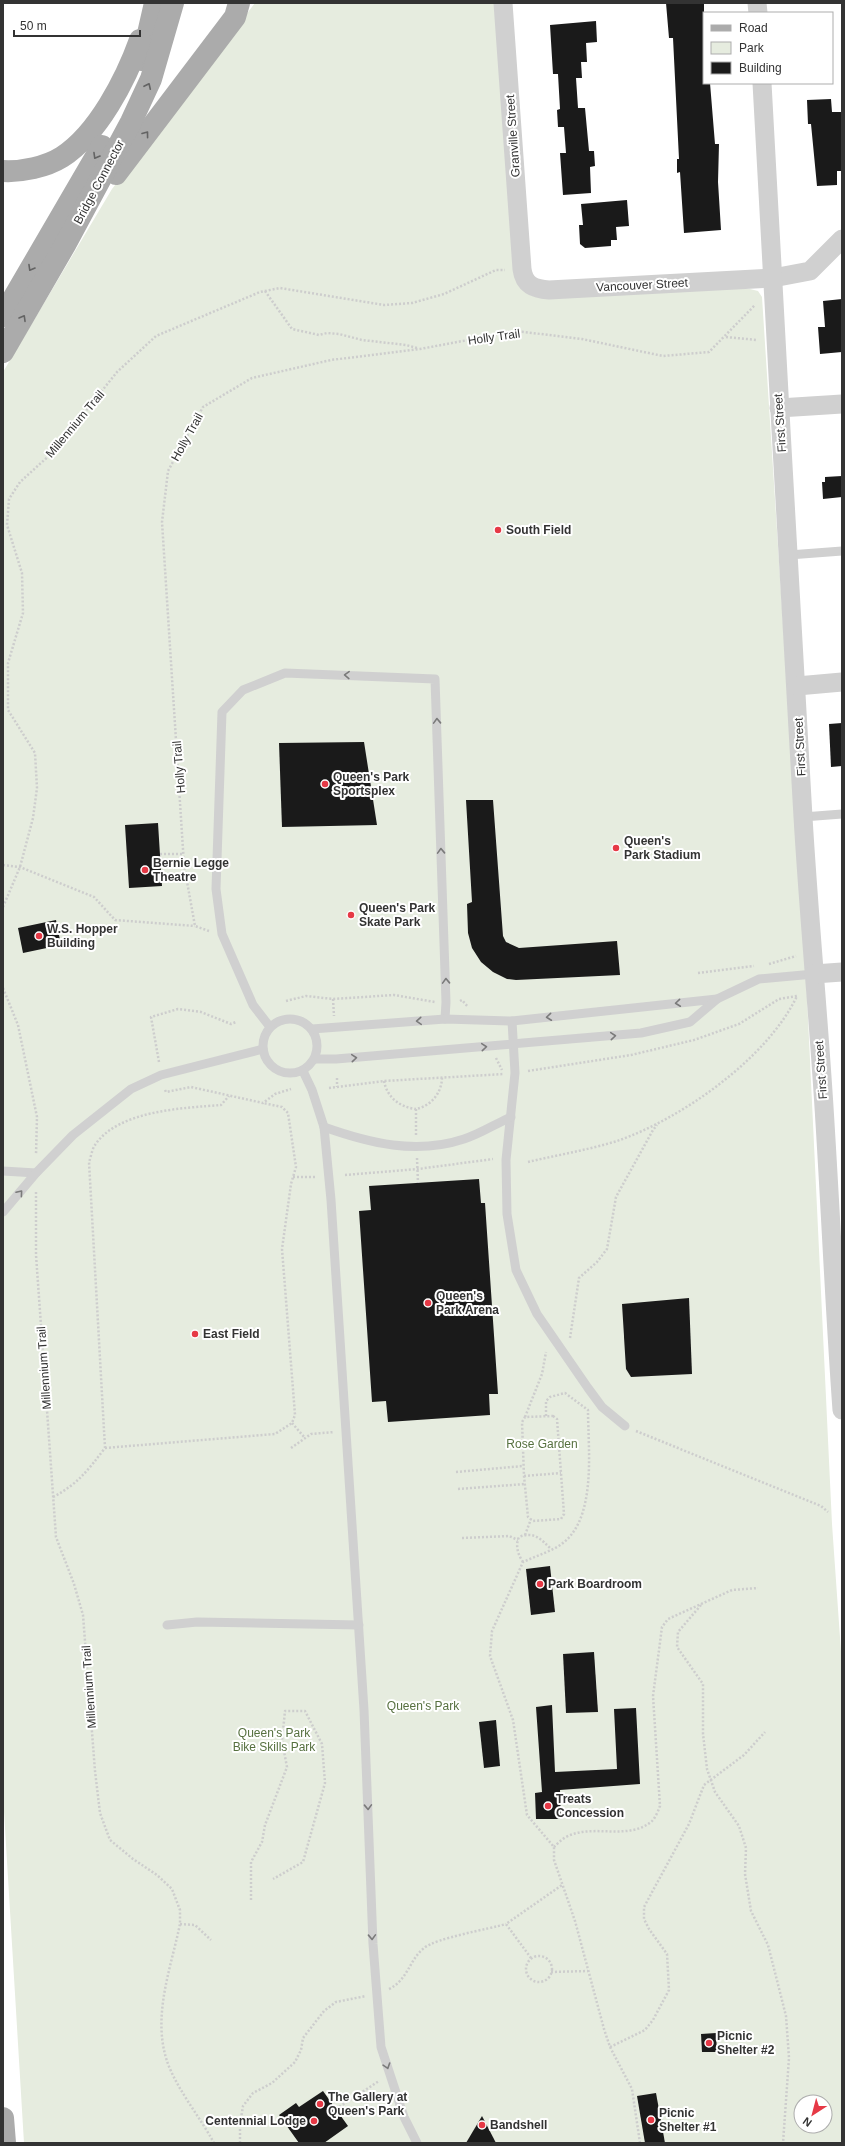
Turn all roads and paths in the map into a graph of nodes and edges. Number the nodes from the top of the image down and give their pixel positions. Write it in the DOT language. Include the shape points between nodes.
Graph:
graph roads {
  1 [pos="154,3"];
  2 [pos="173,3"];
  3 [pos="239,3"];
  4 [pos="503,3"];
  5 [pos="762,84"];
  6 [pos="3,171"];
  7 [pos="842,239"];
  8 [pos="65,245"];
  9 [pos="522,269"];
  10 [pos="773,278"];
  11 [pos="265,291"];
  12 [pos="755,304"];
  13 [pos="3,316"];
  14 [pos="725,337"];
  15 [pos="757,340"];
  16 [pos="420,349"];
  17 [pos="3,352"];
  18 [pos="842,404"];
  19 [pos="779,408"];
  20 [pos="842,551"];
  21 [pos="789,555"];
  22 [pos="842,682"];
  23 [pos="797,686"];
  24 [pos="842,814"];
  25 [pos="803,817"];
  26 [pos="160,854"];
  27 [pos="184,854"];
  28 [pos="4,865"];
  29 [pos="20,867"];
  30 [pos="3,907"];
  31 [pos="196,926"];
  32 [pos="222,934"];
  33 [pos="800,956"];
  34 [pos="768,964"];
  35 [pos="760,965"];
  36 [pos="842,972"];
  37 [pos="698,973"];
  38 [pos="814,974"];
  39 [pos="3,988"];
  40 [pos="798,996"];
  41 [pos="333,999"];
  42 [pos="717,999"];
  43 [pos="286,1001"];
  44 [pos="435,1002"];
  45 [pos="334,1018"];
  46 [pos="445,1019"];
  47 [pos="512,1020"];
  48 [pos="236,1022"];
  49 [pos="270,1027"];
  50 [pos="312,1029"];
  51 [pos="513,1046"];
  52 [pos="263,1049"];
  53 [pos="495,1054"];
  54 [pos="315,1058"];
  55 [pos="159,1062"];
  56 [pos="303,1071"];
  57 [pos="442,1077"];
  58 [pos="337,1078"];
  59 [pos="384,1081"];
  60 [pos="338,1087"];
  61 [pos="329,1088"];
  62 [pos="165,1090"];
  63 [pos="291,1090"];
  64 [pos="230,1096"];
  65 [pos="263,1103"];
  66 [pos="416,1109"];
  67 [pos="510,1117"];
  68 [pos="834,1122"];
  69 [pos="659,1123"];
  70 [pos="324,1127"];
  71 [pos="417,1146"];
  72 [pos="36,1154"];
  73 [pos="495,1159"];
  74 [pos="528,1162"];
  75 [pos="418,1169"];
  76 [pos="3,1171"];
  77 [pos="36,1173"];
  78 [pos="345,1175"];
  79 [pos="293,1177"];
  80 [pos="312,1177"];
  81 [pos="418,1183"];
  82 [pos="36,1187"];
  83 [pos="3,1212"];
  84 [pos="556,1341"];
  85 [pos="568,1356"];
  86 [pos="842,1410"];
  87 [pos="546,1416"];
  88 [pos="525,1417"];
  89 [pos="292,1424"];
  90 [pos="625,1426"];
  91 [pos="334,1432"];
  92 [pos="305,1438"];
  93 [pos="105,1448"];
  94 [pos="291,1448"];
  95 [pos="524,1466"];
  96 [pos="456,1472"];
  97 [pos="561,1473"];
  98 [pos="524,1476"];
  99 [pos="525,1484"];
  100 [pos="458,1489"];
  101 [pos="53,1497"];
  102 [pos="828,1512"];
  103 [pos="531,1520"];
  104 [pos="525,1535"];
  105 [pos="462,1538"];
  106 [pos="518,1540"];
  107 [pos="552,1550"];
  108 [pos="523,1562"];
  109 [pos="758,1588"];
  110 [pos="701,1605"];
  111 [pos="168,1625"];
  112 [pos="359,1625"];
  113 [pos="766,1732"];
  114 [pos="710,1780"];
  115 [pos="554,1847"];
  116 [pos="273,1879"];
  117 [pos="562,1885"];
  118 [pos="251,1900"];
  119 [pos="180,1924"];
  120 [pos="506,1924"];
  121 [pos="211,1940"];
  122 [pos="531,1958"];
  123 [pos="588,1971"];
  124 [pos="551,1972"];
  125 [pos="385,1990"];
  126 [pos="369,1995"];
  127 [pos="610,2047"];
  128 [pos="389,2075"];
  129 [pos="336,2109"];
  130 [pos="3,2118"];
  131 [pos="5,2143"];
  132 [pos="214,2143"];
  133 [pos="240,2143"];
  134 [pos="417,2143"];
  135 [pos="640,2143"];
  136 [pos="783,2143"];
  1 -- 6 [label="main road" via="133,60 121,84 89,132 62,157 49,163"];
  1 -- 13 [label="main road, Bridge Connector, one-way" via="141,66 116,122"];
  8 -- 2 [label="main road, Bridge Connector, one-way" via="131,122 151,79"];
  8 -- 3 [label="main road, one-way" via="234,17"];
  4 -- 9 [label="street, Granville Street"];
  5 -- 10 [label="street, First Street"];
  7 -- 10 [label="street, Vancouver Street" via="810,271"];
  17 -- 8 [label="main road, Bridge Connector, one-way"];
  9 -- 10 [label="street, Vancouver Street" via="526,282 540,290"];
  9 -- 11 [label="path, Millennium Trail" via="496,270 444,294 412,303 384,305 280,288"];
  10 -- 19 [label="street, First Street"];
  11 -- 16 [label="path" via="292,329 319,335 339,334"];
  11 -- 29 [label="path, Millennium Trail" via="156,336 117,372 57,448 20,482 9,499 7,525 22,573 23,613 8,663 8,710 35,753 37,788 33,818"];
  12 -- 14 [label="path, Holly Trail"];
  14 -- 15 [label="path"];
  14 -- 16 [label="path, Holly Trail" via="709,352 663,356 582,339 516,331"];
  16 -- 27 [label="path, Holly Trail" via="331,360 252,378 203,407 168,471 162,522"];
  18 -- 19 [label="street"];
  19 -- 21 [label="street, First Street"];
  20 -- 21 [label="lane"];
  21 -- 23 [label="street, First Street"];
  22 -- 23 [label="street"];
  23 -- 25 [label="street, First Street"];
  24 -- 25 [label="lane"];
  25 -- 38 [label="street, First Street"];
  26 -- 27 [label="path"];
  27 -- 31 [label="path, Holly Trail"];
  28 -- 29 [label="path"];
  29 -- 30 [label="path, Millennium Trail"];
  29 -- 31 [label="path" via="94,898 115,920"];
  31 -- 32 [label="path"];
  46 -- 32 [label="lane, one-way" via="435,679 285,673 243,690 222,712 216,889"];
  32 -- 49 [label="lane" via="253,1005"];
  33 -- 34 [label="path" via="790,956"];
  35 -- 37 [label="path"];
  36 -- 38 [label="street"];
  38 -- 42 [label="lane" via="759,979"];
  38 -- 68 [label="street, First Street"];
  39 -- 72 [label="path" via="18,1025 37,1117"];
  40 -- 69 [label="path" via="789,1013 746,1063 697,1100"];
  41 -- 43 [label="path" via="306,996"];
  41 -- 44 [label="path" via="394,995"];
  41 -- 45 [label="path"];
  42 -- 47 [label="lane, one-way"];
  51 -- 42 [label="lane, one-way" via="641,1034 690,1022"];
  46 -- 47 [label="lane"];
  46 -- 50 [label="lane, one-way"];
  47 -- 51 [label="lane"];
  48 -- 55 [label="path" via="231,1024 201,1012 178,1009 152,1017"];
  49 -- 50 [label="lane" via="278,1021 287,1019 300,1021"];
  49 -- 52 [label="lane" via="263,1041"];
  50 -- 54 [label="lane" via="318,1043"];
  54 -- 51 [label="lane, one-way" via="336,1059"];
  51 -- 67 [label="lane" via="515,1073"];
  52 -- 56 [label="lane" via="268,1063 274,1068 288,1074"];
  52 -- 77 [label="lane" via="161,1075 131,1089 73,1135"];
  53 -- 57 [label="path" via="505,1074"];
  54 -- 56 [label="lane"];
  56 -- 70 [label="lane"];
  57 -- 59 [label="path"];
  57 -- 66 [label="path" via="435,1098 426,1106"];
  58 -- 60 [label="path"];
  59 -- 60 [label="path"];
  59 -- 66 [label="path" via="388,1092 397,1103"];
  60 -- 61 [label="path"];
  62 -- 64 [label="path" via="166,1092 191,1087"];
  63 -- 65 [label="path" via="275,1094"];
  64 -- 65 [label="path"];
  64 -- 93 [label="path" via="221,1105 162,1111 127,1122 107,1131 95,1145 89,1162"];
  65 -- 79 [label="path" via="282,1107 288,1113 296,1167"];
  66 -- 71 [label="path"];
  67 -- 71 [label="lane" via="464,1139 441,1145"];
  67 -- 84 [label="lane" via="506,1160 507,1214 516,1270 537,1314"];
  68 -- 86 [label="street, First Street" via="832,1274"];
  69 -- 74 [label="path" via="616,1141"];
  69 -- 85 [label="path" via="616,1197 607,1249 579,1278"];
  70 -- 71 [label="lane" via="359,1140"];
  70 -- 112 [label="lane"];
  71 -- 75 [label="path"];
  73 -- 75 [label="path"];
  75 -- 78 [label="path"];
  75 -- 81 [label="path"];
  76 -- 77 [label="lane"];
  83 -- 77 [label="lane, one-way"];
  79 -- 80 [label="path"];
  79 -- 89 [label="path" via="282,1249 295,1415"];
  82 -- 101 [label="path, Millennium Trail" via="36,1255"];
  84 -- 85 [label="lane"];
  84 -- 88 [label="path" via="547,1348 542,1374"];
  85 -- 90 [label="lane" via="602,1407"];
  87 -- 88 [label="path"];
  87 -- 97 [label="path" via="557,1418"];
  87 -- 107 [label="path" via="546,1401 550,1397 565,1393 588,1410 587,1497 583,1515 568,1538"];
  88 -- 95 [label="path" via="522,1422"];
  89 -- 92 [label="path"];
  89 -- 93 [label="path" via="275,1434"];
  90 -- 102 [label="path" via="821,1506"];
  91 -- 92 [label="path" via="312,1434"];
  92 -- 94 [label="path"];
  93 -- 101 [label="path" via="70,1488"];
  95 -- 96 [label="path"];
  95 -- 98 [label="path"];
  97 -- 98 [label="path"];
  97 -- 103 [label="path" via="564,1514 561,1519"];
  98 -- 99 [label="path"];
  99 -- 100 [label="path"];
  99 -- 103 [label="path" via="528,1517"];
  101 -- 119 [label="path, Millennium Trail" via="56,1537 83,1615 100,1813 110,1840 172,1889 180,1910"];
  103 -- 104 [label="path"];
  104 -- 106 [label="path"];
  104 -- 107 [label="path" via="538,1537"];
  105 -- 106 [label="path" via="509,1536"];
  106 -- 108 [label="path" via="518,1556"];
  107 -- 108 [label="path"];
  108 -- 115 [label="path" via="492,1631 490,1656 513,1720 527,1815"];
  109 -- 110 [label="path" via="732,1590"];
  110 -- 114 [label="path" via="678,1632 676,1640 681,1655 703,1684 703,1734"];
  110 -- 115 [label="path" via="668,1620 662,1627 653,1696 660,1806 652,1821 638,1829 622,1832 593,1831 576,1834 565,1838"];
  111 -- 112 [label="lane" via="197,1622"];
  112 -- 128 [label="lane, one-way" via="373,1951 381,2048"];
  113 -- 114 [label="path" via="744,1755"];
  114 -- 127 [label="path" via="704,1785 689,1824 644,1907 644,1919 666,1954 669,1990 645,2030"];
  114 -- 136 [label="path" via="738,1826 746,1848 745,1874 752,1911 768,1945 786,2016 790,2058"];
  115 -- 117 [label="path" via="554,1860"];
  116 -- 118 [label="path" via="303,1862 325,1783 322,1744 305,1711 285,1711 282,1741 287,1767 265,1825 262,1842 250,1862"];
  117 -- 120 [label="path"];
  117 -- 123 [label="path" via="575,1921"];
  119 -- 121 [label="path" via="195,1925"];
  119 -- 132 [label="path, Millennium Trail" via="162,2005 162,2042 167,2062"];
  120 -- 122 [label="path"];
  120 -- 125 [label="path" via="440,1940 424,1948 399,1984"];
  122 -- 124 [label="path" via="538,1955 545,1957 550,1961"];
  122 -- 124 [label="path" via="525,1968 531,1980 541,1982 548,1979"];
  123 -- 124 [label="path"];
  123 -- 127 [label="path"];
  126 -- 133 [label="path" via="336,2002 324,2011 303,2038 295,2062 272,2083 252,2093 243,2106"];
  127 -- 135 [label="path" via="632,2089"];
  128 -- 129 [label="path"];
  128 -- 134 [label="lane" via="404,2118"];
  130 -- 131 [label="main road"];
}
